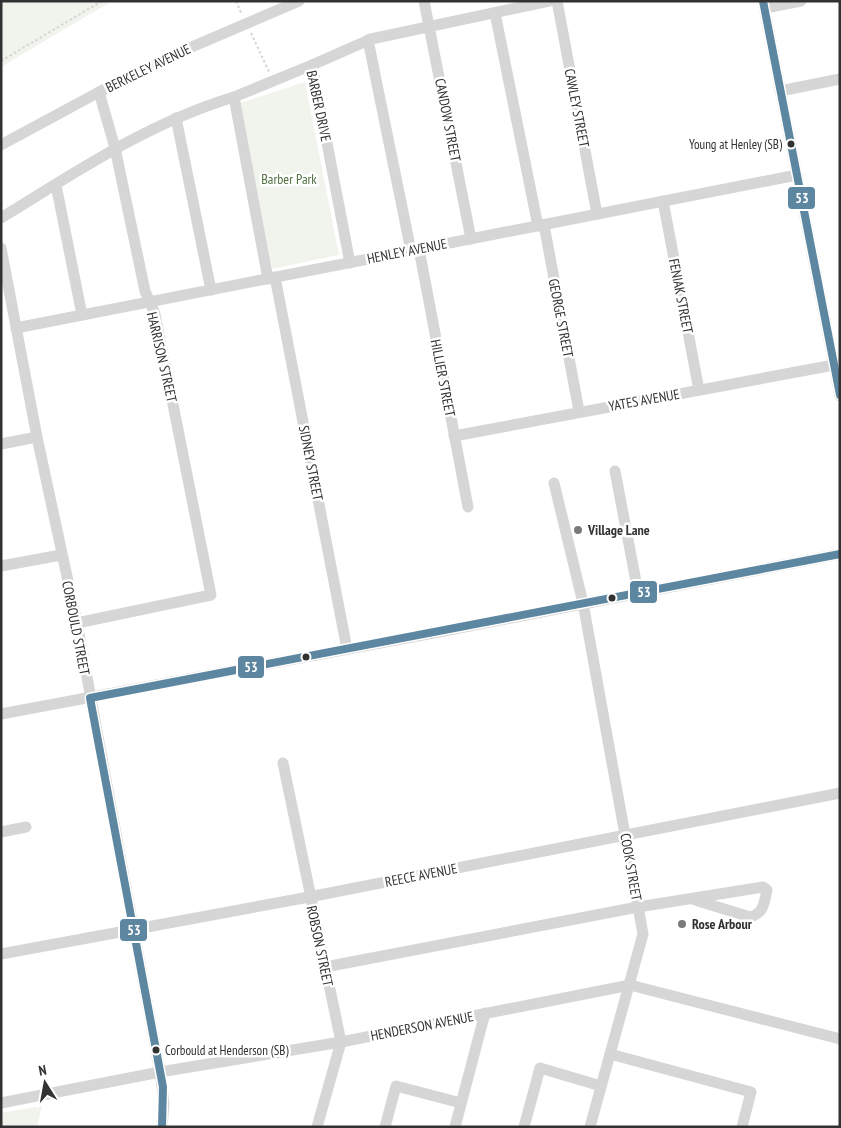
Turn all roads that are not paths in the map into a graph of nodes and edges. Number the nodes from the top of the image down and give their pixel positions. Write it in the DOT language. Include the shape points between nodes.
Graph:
graph roads {
  1 [pos="298,1"];
  2 [pos="424,1"];
  3 [pos="549,1"];
  4 [pos="556,1"];
  5 [pos="801,1"];
  6 [pos="764,5"];
  7 [pos="495,13"];
  8 [pos="429,27"];
  9 [pos="368,40"];
  10 [pos="312,65"];
  11 [pos="840,79"];
  12 [pos="780,91"];
  13 [pos="99,92"];
  14 [pos="234,97"];
  15 [pos="176,118"];
  16 [pos="1,145"];
  17 [pos="115,148"];
  18 [pos="797,175"];
  19 [pos="56,184"];
  20 [pos="663,201"];
  21 [pos="597,214"];
  22 [pos="1,218"];
  23 [pos="541,225"];
  24 [pos="471,239"];
  25 [pos="1,248"];
  26 [pos="415,250"];
  27 [pos="350,262"];
  28 [pos="272,278"];
  29 [pos="212,290"];
  30 [pos="149,302"];
  31 [pos="82,315"];
  32 [pos="16,328"];
  33 [pos="834,338"];
  34 [pos="834,365"];
  35 [pos="699,390"];
  36 [pos="840,396"];
  37 [pos="579,412"];
  38 [pos="454,436"];
  39 [pos="37,437"];
  40 [pos="1,444"];
  41 [pos="615,471"];
  42 [pos="554,483"];
  43 [pos="468,507"];
  44 [pos="840,554"];
  45 [pos="61,555"];
  46 [pos="1,566"];
  47 [pos="638,592"];
  48 [pos="583,603"];
  49 [pos="77,623"];
  50 [pos="346,649"];
  51 [pos="90,698"];
  52 [pos="1,714"];
  53 [pos="283,763"];
  54 [pos="840,792"];
  55 [pos="26,827"];
  56 [pos="1,832"];
  57 [pos="625,834"];
  58 [pos="309,897"];
  59 [pos="695,900"];
  60 [pos="638,907"];
  61 [pos="132,929"];
  62 [pos="1,954"];
  63 [pos="324,967"];
  64 [pos="630,985"];
  65 [pos="485,1013"];
  66 [pos="840,1039"];
  67 [pos="340,1042"];
  68 [pos="610,1054"];
  69 [pos="160,1072"];
  70 [pos="601,1086"];
  71 [pos="1,1103"];
  72 [pos="462,1103"];
  73 [pos="162,1127"];
  74 [pos="317,1127"];
  75 [pos="385,1127"];
  76 [pos="455,1127"];
  77 [pos="524,1127"];
  78 [pos="590,1127"];
  79 [pos="742,1127"];
  1 -- 13 [label="street, BERKELEY AVENUE"];
  2 -- 8 [label="street, CANDOW STREET"];
  3 -- 7 [label="street"];
  4 -- 21 [label="street, CAWLEY STREET"];
  5 -- 6 [label="street"];
  6 -- 12 [label="street"];
  7 -- 8 [label="street"];
  7 -- 23 [label="street, GEORGE STREET"];
  8 -- 9 [label="street"];
  8 -- 24 [label="street, CANDOW STREET"];
  9 -- 10 [label="street"];
  9 -- 26 [label="street, HILLIER STREET"];
  10 -- 14 [label="street, BARBER DRIVE"];
  10 -- 27 [label="street, BARBER DRIVE"];
  11 -- 12 [label="street"];
  12 -- 18 [label="street"];
  13 -- 16 [label="street, BERKELEY AVENUE"];
  13 -- 17 [label="street, HARRISON STREET"];
  14 -- 15 [label="street, BARBER DRIVE"];
  14 -- 28 [label="street"];
  15 -- 17 [label="street, BARBER DRIVE"];
  15 -- 29 [label="street"];
  17 -- 19 [label="street, BARBER DRIVE"];
  17 -- 30 [label="street, HARRISON STREET"];
  18 -- 20 [label="street, HENLEY AVENUE"];
  18 -- 33 [label="street"];
  19 -- 22 [label="street, BARBER DRIVE"];
  19 -- 31 [label="street"];
  20 -- 21 [label="street, HENLEY AVENUE"];
  20 -- 35 [label="street, FENIAK STREET"];
  21 -- 23 [label="street, HENLEY AVENUE"];
  23 -- 24 [label="street, HENLEY AVENUE"];
  23 -- 37 [label="street, GEORGE STREET"];
  24 -- 26 [label="street, HENLEY AVENUE"];
  25 -- 32 [label="street, CORBOULD STREET"];
  26 -- 27 [label="street, HENLEY AVENUE"];
  26 -- 38 [label="street, HILLIER STREET"];
  27 -- 28 [label="street, HENLEY AVENUE"];
  28 -- 29 [label="street, HENLEY AVENUE"];
  28 -- 50 [label="street, SIDNEY STREET"];
  29 -- 30 [label="street, HENLEY AVENUE"];
  30 -- 31 [label="street, HENLEY AVENUE"];
  30 -- 49 [label="street, HARRISON STREET" via="155,314 211,595"];
  31 -- 32 [label="street, HENLEY AVENUE"];
  32 -- 39 [label="street, CORBOULD STREET"];
  33 -- 34 [label="street"];
  34 -- 35 [label="street, YATES AVENUE"];
  34 -- 36 [label="street"];
  35 -- 37 [label="street, YATES AVENUE"];
  37 -- 38 [label="street, YATES AVENUE"];
  38 -- 43 [label="street, HILLIER STREET"];
  39 -- 40 [label="street"];
  39 -- 45 [label="street, CORBOULD STREET"];
  41 -- 47 [label="street"];
  42 -- 48 [label="street, COOK STREET"];
  44 -- 47 [label="street"];
  45 -- 46 [label="street"];
  45 -- 49 [label="street, CORBOULD STREET"];
  47 -- 48 [label="street"];
  48 -- 50 [label="street"];
  48 -- 57 [label="street, COOK STREET"];
  49 -- 51 [label="street, CORBOULD STREET"];
  50 -- 51 [label="street"];
  51 -- 52 [label="street"];
  51 -- 61 [label="street, CORBOULD STREET"];
  53 -- 58 [label="street, ROBSON STREET"];
  54 -- 57 [label="street, REECE AVENUE"];
  55 -- 56 [label="street"];
  57 -- 58 [label="street, REECE AVENUE"];
  57 -- 60 [label="street, COOK STREET"];
  58 -- 61 [label="street, REECE AVENUE"];
  58 -- 63 [label="street, ROBSON STREET"];
  59 -- 59 [label="street" via="750,918 763,909 767,890 763,888"];
  59 -- 60 [label="street"];
  60 -- 63 [label="street"];
  60 -- 64 [label="street, COOK STREET" via="643,934"];
  61 -- 62 [label="street, REECE AVENUE"];
  61 -- 69 [label="street, CORBOULD STREET"];
  63 -- 67 [label="street, ROBSON STREET"];
  64 -- 65 [label="street, HENDERSON AVENUE"];
  64 -- 66 [label="street, HENDERSON AVENUE"];
  64 -- 68 [label="street, COOK STREET"];
  65 -- 67 [label="street, HENDERSON AVENUE"];
  65 -- 72 [label="street"];
  67 -- 69 [label="street, HENDERSON AVENUE"];
  67 -- 74 [label="street, ROBSON STREET"];
  68 -- 70 [label="street, COOK STREET"];
  68 -- 79 [label="street" via="751,1092"];
  69 -- 71 [label="street, HENDERSON AVENUE"];
  69 -- 73 [label="street, CORBOULD STREET" via="164,1103"];
  70 -- 77 [label="street" via="540,1068"];
  70 -- 78 [label="street, COOK STREET"];
  72 -- 75 [label="street" via="396,1086"];
  72 -- 76 [label="street"];
}
